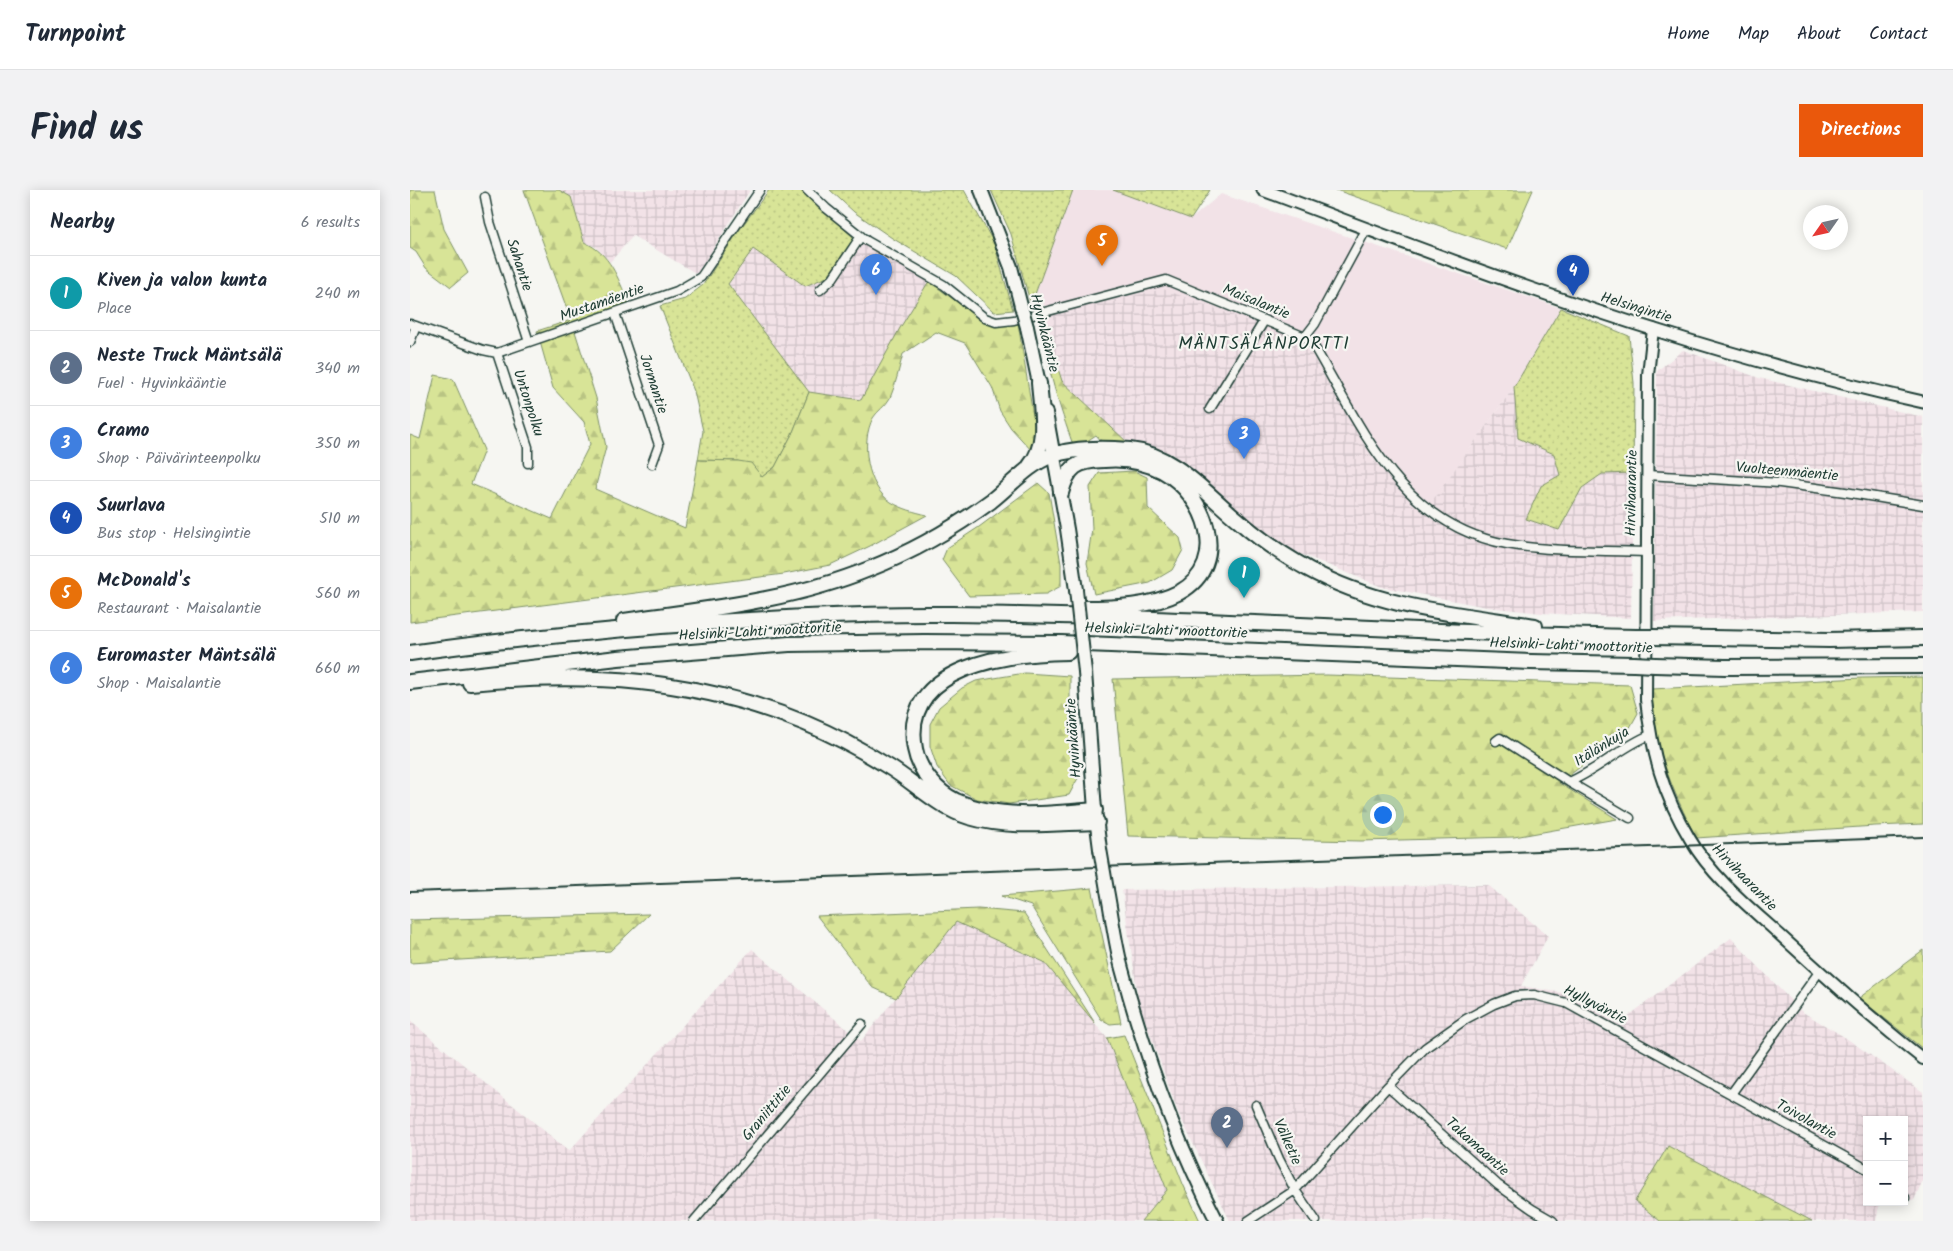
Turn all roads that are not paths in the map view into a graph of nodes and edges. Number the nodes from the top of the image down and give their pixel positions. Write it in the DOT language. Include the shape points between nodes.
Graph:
graph roads {
  1 [pos="760,190"];
  2 [pos="807,190"];
  3 [pos="972,190"];
  4 [pos="981,190"];
  5 [pos="1263,190"];
  6 [pos="485,197"];
  7 [pos="1367,228"];
  8 [pos="861,236"];
  9 [pos="1001,241"];
  10 [pos="820,290"];
  11 [pos="615,313"];
  12 [pos="1264,321"];
  13 [pos="413,325"];
  14 [pos="1653,329"];
  15 [pos="1305,337"];
  16 [pos="410,342"];
  17 [pos="529,342"];
  18 [pos="497,353"];
  19 [pos="1039,383"];
  20 [pos="1923,402"];
  21 [pos="1210,409"];
  22 [pos="1054,454"];
  23 [pos="528,463"];
  24 [pos="652,464"];
  25 [pos="1647,475"];
  26 [pos="1021,476"];
  27 [pos="1061,493"];
  28 [pos="1923,505"];
  29 [pos="1646,552"];
  30 [pos="951,614"];
  31 [pos="1583,636"];
  32 [pos="1923,638"];
  33 [pos="478,644"];
  34 [pos="1225,650"];
  35 [pos="410,653"];
  36 [pos="1923,666"];
  37 [pos="410,684"];
  38 [pos="1650,736"];
  39 [pos="1496,740"];
  40 [pos="1569,782"];
  41 [pos="1096,816"];
  42 [pos="1630,818"];
  43 [pos="1819,972"];
  44 [pos="862,1024"];
  45 [pos="1923,1059"];
  46 [pos="1388,1086"];
  47 [pos="1731,1094"];
  48 [pos="1256,1105"];
  49 [pos="1863,1167"];
  50 [pos="1295,1190"];
  51 [pos="694,1221"];
  52 [pos="1217,1221"];
  53 [pos="1248,1221"];
  54 [pos="1316,1221"];
  55 [pos="1553,1221"];
  1 -- 11 [label="street, Mustamäentie" via="701,277 676,291"];
  2 -- 8 [label="street, Maisalantie"];
  3 -- 9 [label="highway, Hyvinkääntie"];
  4 -- 9 [label="highway, Hyvinkääntie"];
  5 -- 7 [label="main road, Helsingintie"];
  6 -- 17 [label="street, Sahantie"];
  7 -- 14 [label="main road, Helsingintie" via="1530,289"];
  7 -- 15 [label="street"];
  8 -- 10 [label="street" via="833,278"];
  8 -- 12 [label="street, Maisalantie" via="944,285 985,318 996,322 1166,280"];
  9 -- 19 [label="highway, Hyvinkääntie, bridge" via="1027,327"];
  11 -- 17 [label="street, Mustamäentie"];
  11 -- 24 [label="street, Jormantie" via="658,445"];
  12 -- 15 [label="street, Maisalantie"];
  12 -- 21 [label="street"];
  13 -- 16 [label="street"];
  13 -- 18 [label="street"];
  14 -- 20 [label="main road, Helsingintie" via="1815,377"];
  14 -- 25 [label="street, Hirvihaarantie" via="1648,375"];
  15 -- 29 [label="street" via="1312,343 1385,465 1416,500 1450,525 1475,536 1537,549"];
  17 -- 18 [label="street, Mustamäentie"];
  18 -- 23 [label="street, Untonpolku" via="528,447"];
  19 -- 22 [label="highway, Hyvinkääntie"];
  19 -- 26 [label="highway" via="1041,444 1033,462"];
  22 -- 26 [label="highway"];
  22 -- 27 [label="highway, Hyvinkääntie"];
  22 -- 31 [label="highway" via="1072,450 1132,450 1158,458 1183,473 1256,536 1284,555 1360,592 1459,616"];
  25 -- 28 [label="street, Vuolteenmäentie" via="1780,483"];
  25 -- 29 [label="street, Hirvihaarantie"];
  26 -- 33 [label="highway" via="941,534 893,559 801,592"];
  27 -- 30 [label="highway" via="1068,472 1088,462 1132,461 1164,472 1186,490 1207,526 1209,547 1201,572 1181,591 1138,605"];
  27 -- 41 [label="highway, Hyvinkääntie, bridge" via="1085,672"];
  29 -- 38 [label="street, Hirvihaarantie" via="1646,700"];
  30 -- 31 [label="highway, Helsinki-Lahti moottoritie"];
  30 -- 33 [label="highway, Helsinki-Lahti moottoritie" via="766,619"];
  31 -- 32 [label="highway, Helsinki-Lahti moottoritie, bridge" via="1829,640"];
  33 -- 35 [label="highway, Helsinki-Lahti moottoritie"];
  34 -- 36 [label="highway, Helsinki-Lahti moottoritie, bridge" via="1725,667"];
  34 -- 37 [label="highway, Helsinki-Lahti moottoritie" via="977,642 789,644 618,658"];
  34 -- 41 [label="highway" via="1064,652 1010,657 984,662 951,675 928,694 914,723 915,752 921,768 945,794 984,810"];
  37 -- 41 [label="highway" via="430,687 509,680 593,678 682,686 768,709 835,736 890,767 950,809 986,822 1022,824"];
  38 -- 40 [label="street, Itälänkuja" via="1630,744 1585,775"];
  38 -- 43 [label="street, Hirvihaarantie" via="1670,802 1703,858 1739,897"];
  39 -- 40 [label="street, Itälänkuja" via="1500,738"];
  40 -- 42 [label="street, Itälänkuja"];
  41 -- 52 [label="highway, Hyvinkääntie, bridge" via="1121,967 1151,1065 1184,1152"];
  43 -- 45 [label="street, Hirvihaarantie" via="1876,1023"];
  43 -- 47 [label="street"];
  44 -- 51 [label="street, Graniittitie"];
  46 -- 47 [label="street, Hyllyväntie" via="1425,1048 1466,1019 1515,996 1534,995 1566,1002"];
  46 -- 50 [label="street, Hyllyväntie"];
  46 -- 55 [label="street, Takamaantie" via="1498,1185"];
  47 -- 49 [label="street, Toivolantie"];
  48 -- 50 [label="street, Välketie" via="1278,1160"];
  50 -- 53 [label="street, Hyllyväntie"];
  50 -- 54 [label="street, Välketie"];
}
